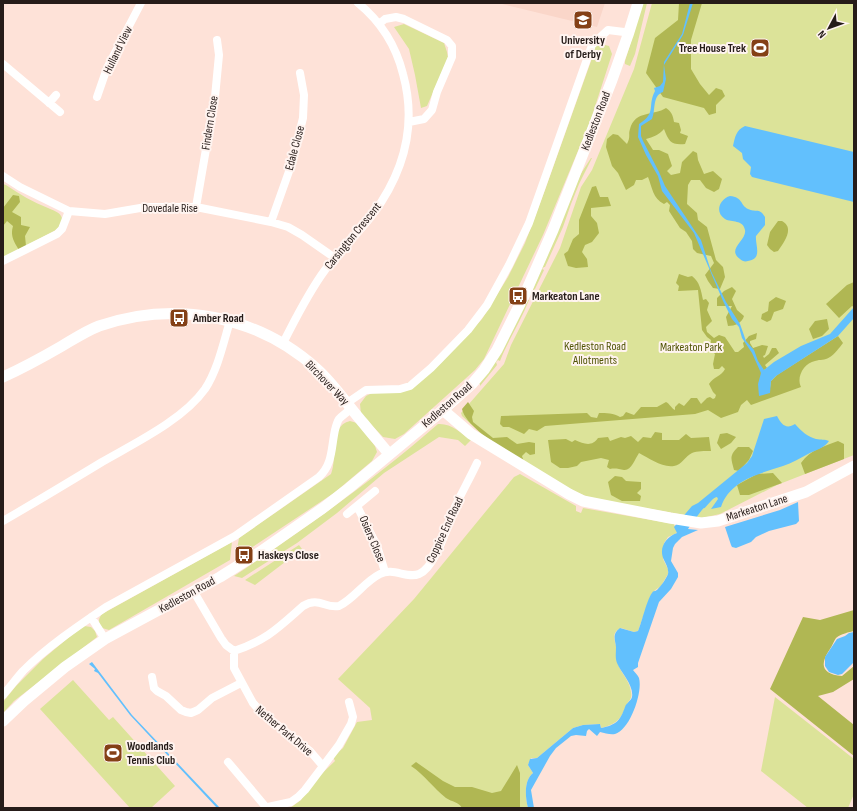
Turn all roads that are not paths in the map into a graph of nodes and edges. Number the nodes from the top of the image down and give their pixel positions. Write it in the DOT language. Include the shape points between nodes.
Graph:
graph roads {
  1 [pos="141,3"];
  2 [pos="358,3"];
  3 [pos="638,3"];
  4 [pos="379,24"];
  5 [pos="628,35"];
  6 [pos="217,40"];
  7 [pos="3,64"];
  8 [pos="300,73"];
  9 [pos="56,95"];
  10 [pos="97,97"];
  11 [pos="49,103"];
  12 [pos="60,112"];
  13 [pos="409,122"];
  14 [pos="3,176"];
  15 [pos="196,207"];
  16 [pos="69,211"];
  17 [pos="271,222"];
  18 [pos="335,258"];
  19 [pos="3,261"];
  20 [pos="230,321"];
  21 [pos="282,343"];
  22 [pos="3,377"];
  23 [pos="349,406"];
  24 [pos="443,410"];
  25 [pos="389,454"];
  26 [pos="477,463"];
  27 [pos="854,466"];
  28 [pos="375,491"];
  29 [pos="357,506"];
  30 [pos="347,514"];
  31 [pos="3,521"];
  32 [pos="385,572"];
  33 [pos="194,592"];
  34 [pos="91,617"];
  35 [pos="105,639"];
  36 [pos="234,651"];
  37 [pos="152,677"];
  38 [pos="240,683"];
  39 [pos="3,695"];
  40 [pos="349,702"];
  41 [pos="3,721"];
  42 [pos="228,762"];
  43 [pos="322,765"];
  1 -- 10 [label="street, Hulland View" via="107,68"];
  2 -- 4 [label="street, Carsington Crescent"];
  3 -- 5 [label="street, Kedleston Road"];
  4 -- 13 [label="street, Carsington Crescent" via="394,48 402,70 408,98"];
  4 -- 13 [label="street" via="390,17 396,17 447,40 452,46 452,57 432,110 424,119"];
  5 -- 23 [label="street" via="608,30 592,45 529,223 487,305 468,330 410,386 400,389 366,390"];
  5 -- 24 [label="street, Kedleston Road" via="605,99 525,294 484,370"];
  6 -- 15 [label="street, Findern Close" via="219,55 215,97"];
  7 -- 11 [label="street"];
  8 -- 17 [label="street, Edale Close" via="304,95 303,118 292,163"];
  9 -- 11 [label="street"];
  11 -- 12 [label="street"];
  13 -- 18 [label="street, Carsington Crescent" via="402,156 387,192"];
  14 -- 16 [label="street, Dovedale Rise"];
  15 -- 16 [label="street, Dovedale Rise" via="146,207 105,214"];
  15 -- 17 [label="street, Dovedale Rise"];
  16 -- 19 [label="street" via="62,229 57,234"];
  17 -- 18 [label="street, Dovedale Rise" via="302,235"];
  18 -- 21 [label="street, Carsington Crescent" via="309,294"];
  20 -- 21 [label="street, Birchover Way"];
  20 -- 22 [label="street, Birchover Way" via="177,313 133,317 85,332"];
  20 -- 31 [label="street" via="217,365 205,388 188,408 140,440"];
  21 -- 23 [label="street, Birchover Way" via="317,370"];
  23 -- 25 [label="street, Birchover Way"];
  23 -- 34 [label="street" via="337,423 330,462 319,477 235,536"];
  24 -- 25 [label="street, Kedleston Road"];
  24 -- 27 [label="street, Markeaton Lane" via="471,434 583,501 701,523 718,521 806,492"];
  25 -- 33 [label="street, Kedleston Road" via="300,524"];
  26 -- 32 [label="street, Coppice End Road" via="440,545 426,569 414,575"];
  28 -- 29 [label="street, Osiers Close"];
  29 -- 30 [label="street, Osiers Close"];
  29 -- 32 [label="street, Osiers Close" via="377,546"];
  32 -- 36 [label="street" via="379,574 340,606 333,607 316,601 306,604 270,635"];
  33 -- 35 [label="street, Kedleston Road"];
  33 -- 36 [label="street" via="221,638"];
  34 -- 35 [label="street"];
  34 -- 39 [label="street" via="24,671"];
  35 -- 41 [label="street, Kedleston Road" via="59,672"];
  36 -- 38 [label="street, Nether Park Drive" via="234,668"];
  37 -- 38 [label="street" via="157,691 181,710 191,713"];
  38 -- 43 [label="street, Nether Park Drive" via="255,707 310,751"];
  40 -- 43 [label="street, Nether Park Drive" via="353,717 351,724 339,745"];
  42 -- 43 [label="street, Nether Park Drive" via="268,807 298,798"];
}
